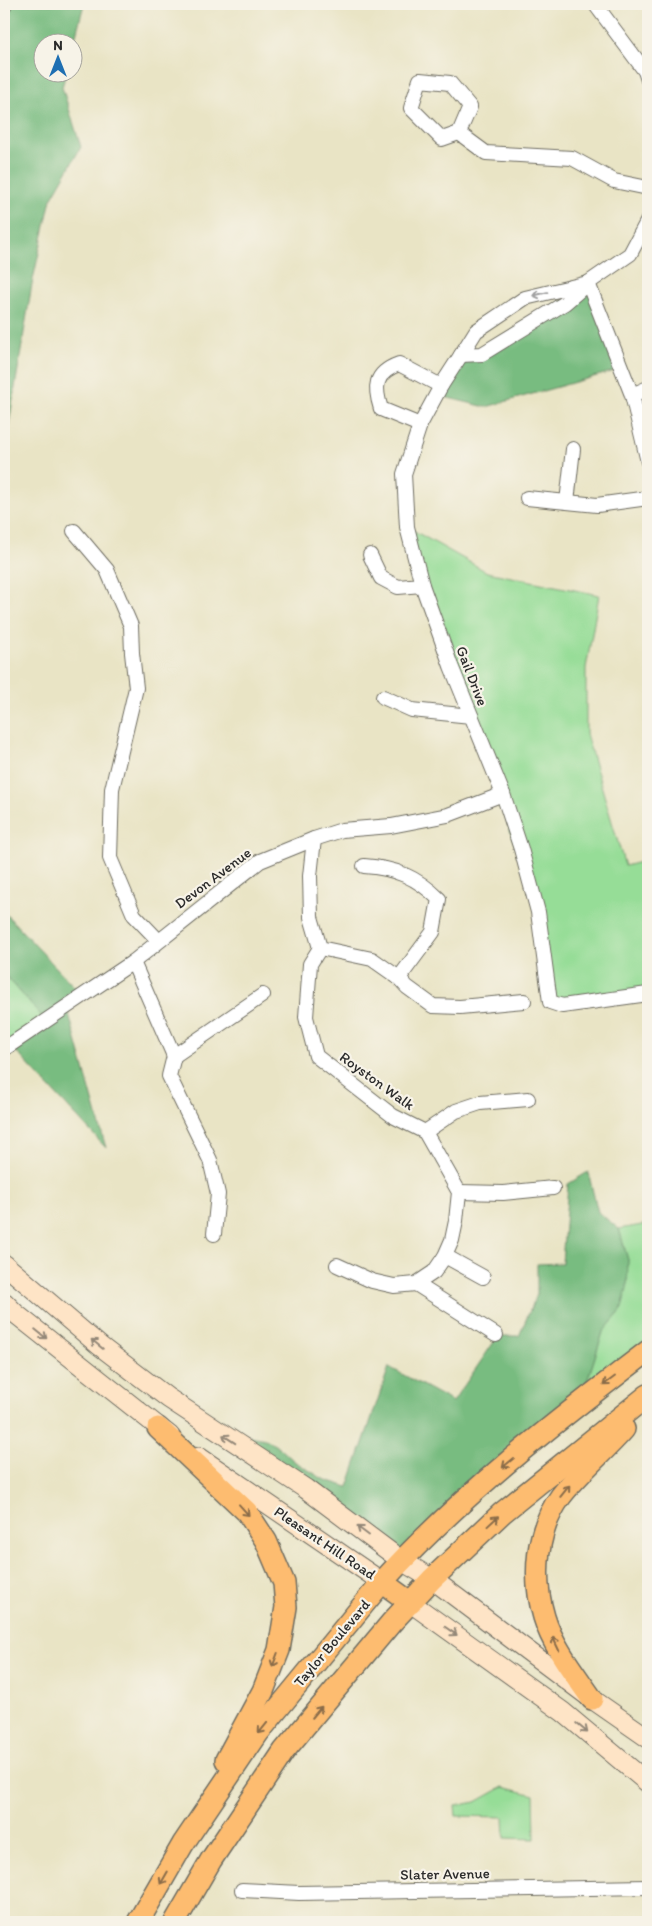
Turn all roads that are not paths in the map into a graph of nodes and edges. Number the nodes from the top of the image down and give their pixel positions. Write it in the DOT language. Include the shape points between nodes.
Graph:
graph roads {
  1 [pos="595,4"];
  2 [pos="647,74"];
  3 [pos="459,134"];
  4 [pos="648,188"];
  5 [pos="648,220"];
  6 [pos="588,283"];
  7 [pos="461,356"];
  8 [pos="441,386"];
  9 [pos="648,388"];
  10 [pos="632,395"];
  11 [pos="420,425"];
  12 [pos="573,449"];
  13 [pos="648,462"];
  14 [pos="527,498"];
  15 [pos="648,498"];
  16 [pos="566,502"];
  17 [pos="74,531"];
  18 [pos="370,555"];
  19 [pos="422,585"];
  20 [pos="383,696"];
  21 [pos="471,716"];
  22 [pos="503,794"];
  23 [pos="314,839"];
  24 [pos="364,866"];
  25 [pos="158,940"];
  26 [pos="320,948"];
  27 [pos="133,962"];
  28 [pos="399,978"];
  29 [pos="648,994"];
  30 [pos="263,996"];
  31 [pos="524,1001"];
  32 [pos="4,1049"];
  33 [pos="174,1056"];
  34 [pos="528,1099"];
  35 [pos="425,1132"];
  36 [pos="553,1188"];
  37 [pos="459,1192"];
  38 [pos="214,1234"];
  39 [pos="446,1256"];
  40 [pos="4,1264"];
  41 [pos="337,1264"];
  42 [pos="483,1277"];
  43 [pos="416,1284"];
  44 [pos="4,1302"];
  45 [pos="496,1335"];
  46 [pos="648,1352"];
  47 [pos="648,1395"];
  48 [pos="648,1401"];
  49 [pos="158,1428"];
  50 [pos="402,1561"];
  51 [pos="432,1579"];
  52 [pos="382,1582"];
  53 [pos="412,1603"];
  54 [pos="592,1699"];
  55 [pos="648,1738"];
  56 [pos="648,1783"];
  57 [pos="183,1844"];
  58 [pos="648,1887"];
  59 [pos="242,1890"];
  60 [pos="138,1922"];
  61 [pos="175,1922"];
  1 -- 2 [label="street"];
  3 -- 3 [label="street" via="470,107 450,83 420,80 412,108 442,140"];
  3 -- 4 [label="street" via="486,153 572,158 614,181"];
  5 -- 6 [label="street, Gail Drive" via="630,254"];
  6 -- 7 [label="street, Gail Drive" via="565,303 482,354"];
  6 -- 7 [label="street, Gail Drive, one-way" via="525,298 476,331"];
  6 -- 10 [label="street"];
  7 -- 8 [label="street, Gail Drive"];
  8 -- 11 [label="street, Gail Drive"];
  8 -- 11 [label="street" via="399,364 389,368 377,381 375,393 381,409"];
  9 -- 10 [label="street"];
  10 -- 13 [label="street"];
  11 -- 19 [label="street, Gail Drive" via="404,474 407,527"];
  12 -- 16 [label="street"];
  14 -- 16 [label="street"];
  15 -- 16 [label="street" via="597,505"];
  17 -- 25 [label="street" via="107,570 131,626 136,688 112,790 110,858 134,915"];
  18 -- 19 [label="street" via="382,578 398,587"];
  19 -- 21 [label="street, Gail Drive"];
  20 -- 21 [label="street" via="412,710"];
  21 -- 22 [label="street, Gail Drive"];
  22 -- 23 [label="street, Devon Avenue" via="448,815 391,826 342,830"];
  22 -- 29 [label="street, Gail Drive" via="538,912 550,1002 562,1006"];
  23 -- 25 [label="street, Devon Avenue" via="260,861"];
  23 -- 26 [label="street" via="310,876 311,918"];
  24 -- 28 [label="street" via="386,868 424,884 440,899 433,932"];
  25 -- 27 [label="street, Devon Avenue"];
  26 -- 28 [label="street" via="372,958"];
  26 -- 35 [label="street, Royston Walk" via="310,964 306,1017 316,1056 394,1116"];
  27 -- 32 [label="street, Devon Avenue"];
  27 -- 33 [label="street"];
  28 -- 31 [label="street" via="433,1006"];
  30 -- 33 [label="street"];
  33 -- 38 [label="street" via="169,1076 210,1160 218,1194"];
  34 -- 35 [label="street" via="480,1102 456,1111"];
  35 -- 37 [label="street"];
  36 -- 37 [label="street" via="503,1193"];
  37 -- 39 [label="street" via="456,1221"];
  39 -- 42 [label="street"];
  39 -- 43 [label="street" via="434,1272"];
  50 -- 40 [label="main road, Pleasant Hill Road, one-way" via="306,1489 168,1398 100,1346"];
  41 -- 43 [label="street" via="394,1286"];
  43 -- 45 [label="street"];
  44 -- 49 [label="main road, Pleasant Hill Road, one-way"];
  46 -- 50 [label="main road, Taylor Boulevard, one-way" via="580,1403 479,1487"];
  51 -- 47 [label="main road, one-way" via="502,1513"];
  54 -- 48 [label="main road, one-way" via="561,1654 544,1618 537,1559 544,1526 560,1498"];
  49 -- 52 [label="main road, Pleasant Hill Road"];
  49 -- 57 [label="main road, one-way" via="247,1512 266,1542 284,1583 286,1607 279,1650 263,1692"];
  50 -- 51 [label="main road, Pleasant Hill Road"];
  50 -- 52 [label="main road, Taylor Boulevard"];
  51 -- 53 [label="main road"];
  51 -- 54 [label="main road, Pleasant Hill Road"];
  52 -- 53 [label="main road, Pleasant Hill Road"];
  52 -- 57 [label="main road, Taylor Boulevard, one-way" via="258,1733"];
  53 -- 56 [label="main road, Pleasant Hill Road, one-way" via="563,1712"];
  61 -- 53 [label="main road, one-way" via="211,1860 284,1751 391,1623"];
  54 -- 55 [label="main road, Pleasant Hill Road"];
  57 -- 60 [label="main road, Taylor Boulevard, one-way"];
  58 -- 59 [label="street, Slater Avenue" via="299,1893"];
}
